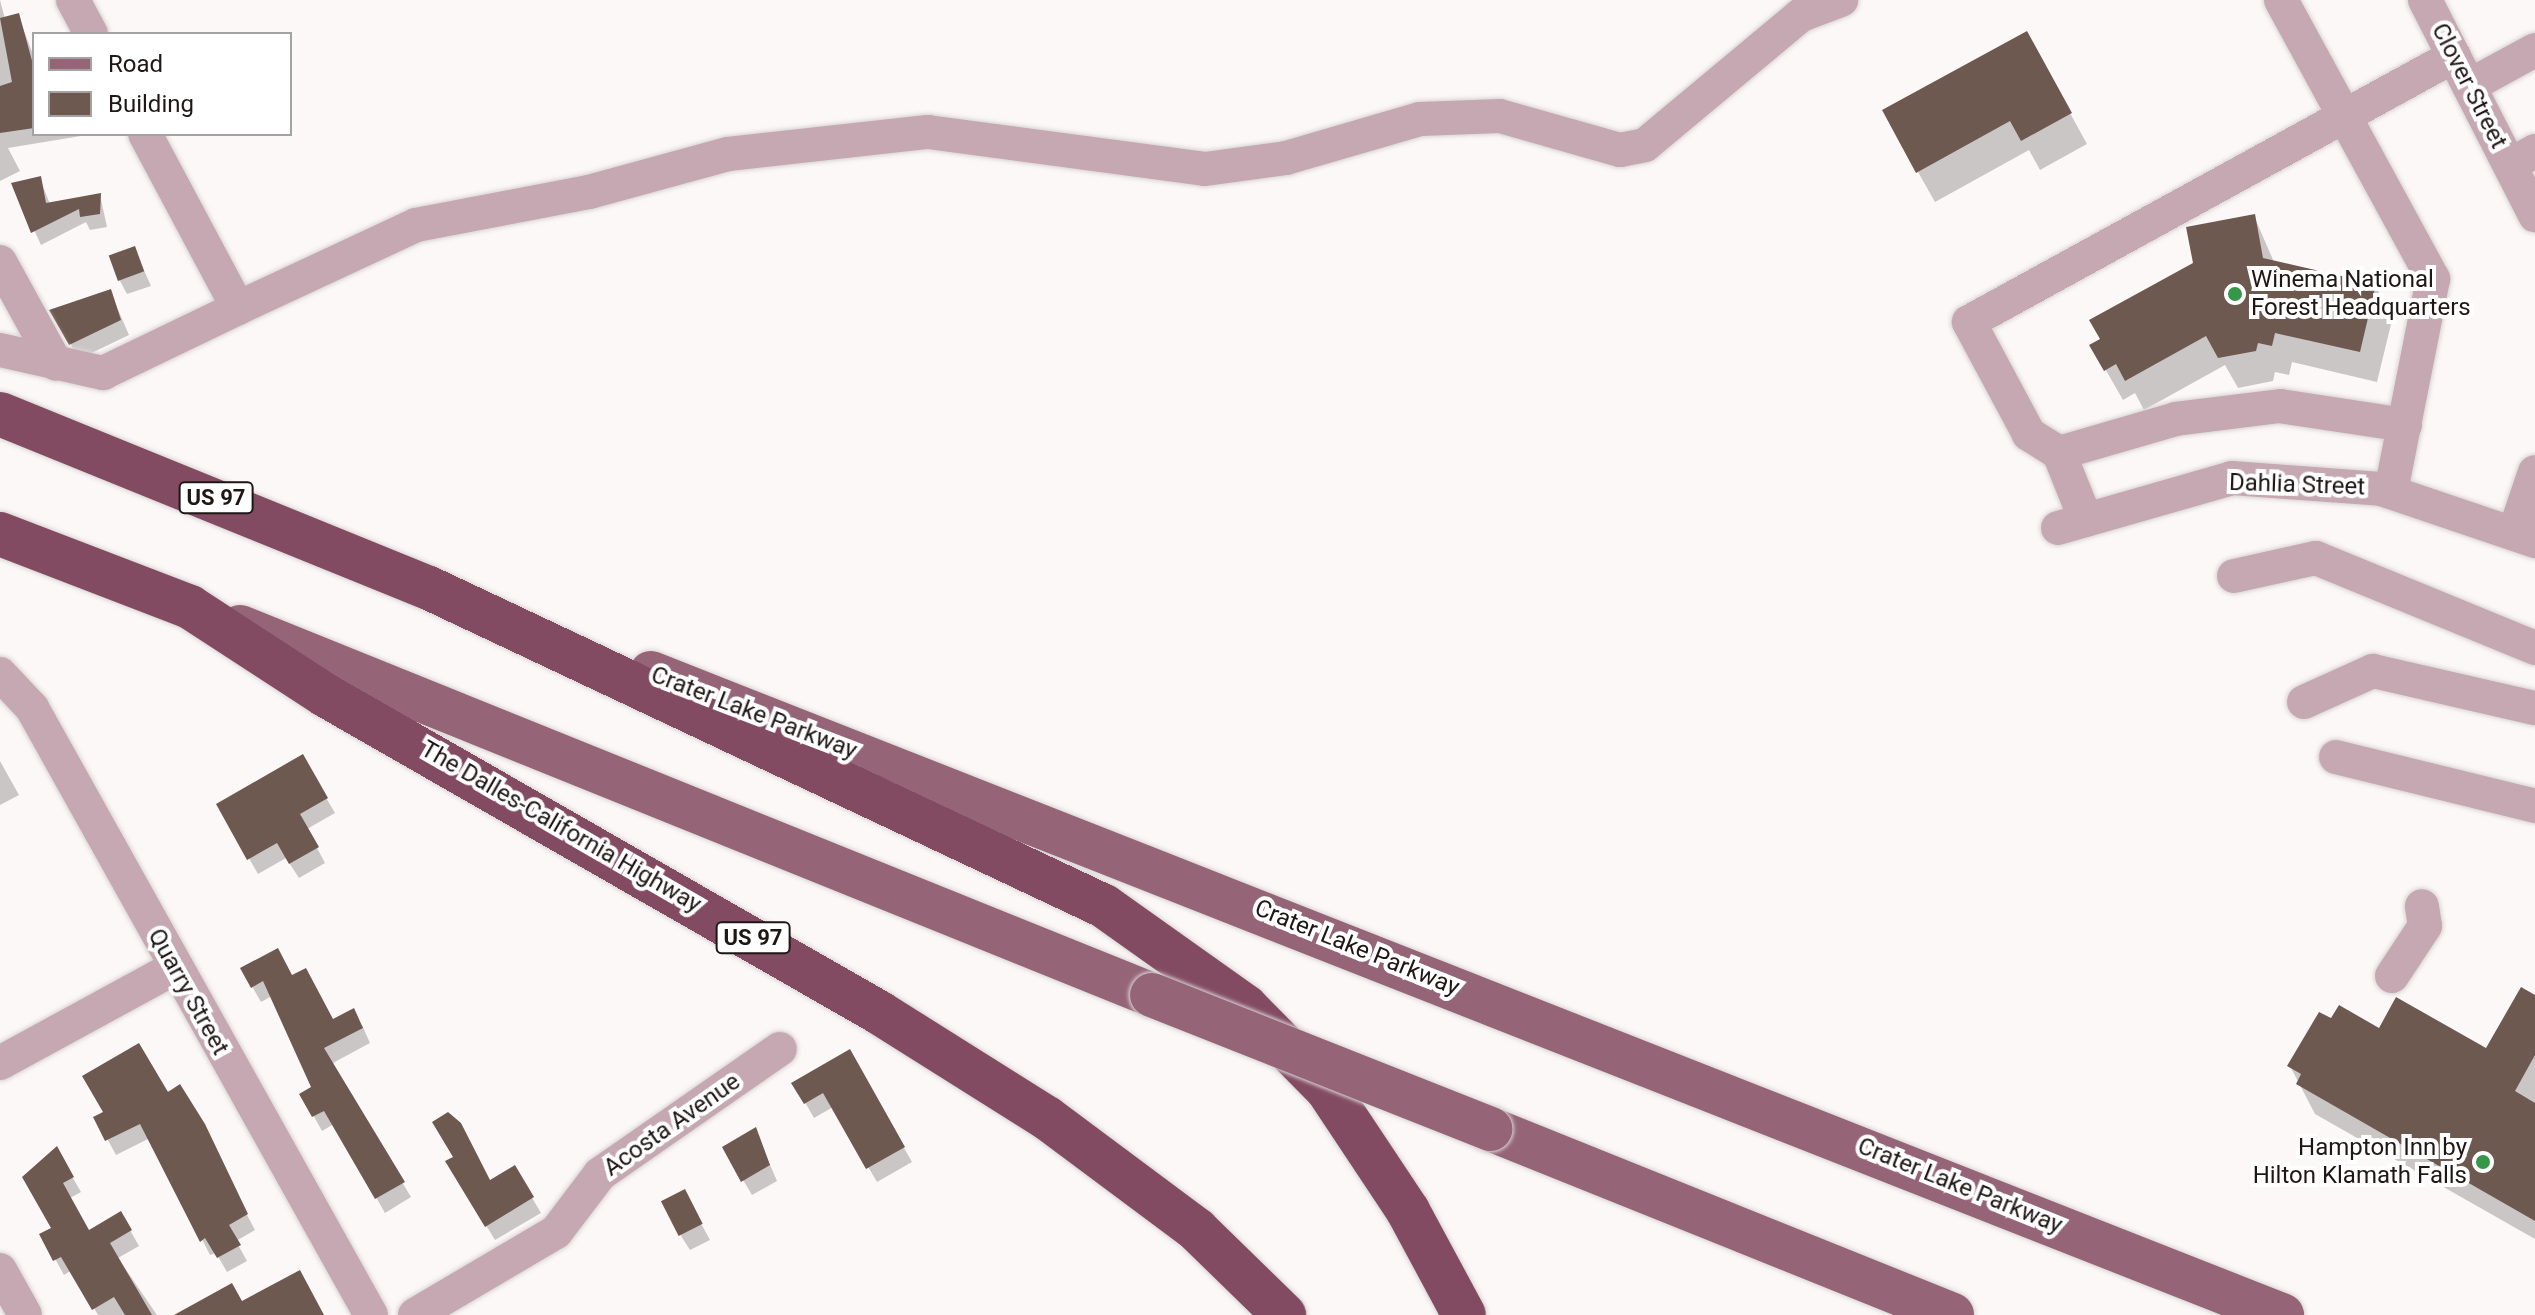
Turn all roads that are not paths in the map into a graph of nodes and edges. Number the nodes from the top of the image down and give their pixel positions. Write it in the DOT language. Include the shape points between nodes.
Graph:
graph roads {
  1 [pos="73,0"];
  2 [pos="1841,0"];
  3 [pos="2281,0"];
  4 [pos="2425,0"];
  5 [pos="90,32"];
  6 [pos="2535,50"];
  7 [pos="2454,56"];
  8 [pos="2469,86"];
  9 [pos="2348,117"];
  10 [pos="146,136"];
  11 [pos="2522,158"];
  12 [pos="2535,215"];
  13 [pos="0,262"];
  14 [pos="238,308"];
  15 [pos="0,350"];
  16 [pos="56,364"];
  17 [pos="0,414"];
  18 [pos="2405,425"];
  19 [pos="2059,453"];
  20 [pos="2535,472"];
  21 [pos="2391,492"];
  22 [pos="0,534"];
  23 [pos="2525,536"];
  24 [pos="2234,576"];
  25 [pos="429,588"];
  26 [pos="190,607"];
  27 [pos="2535,648"];
  28 [pos="0,674"];
  29 [pos="2304,702"];
  30 [pos="2535,708"];
  31 [pos="2336,757"];
  32 [pos="2535,806"];
  33 [pos="2422,906"];
  34 [pos="174,968"];
  35 [pos="2392,976"];
  36 [pos="780,1049"];
  37 [pos="0,1063"];
  38 [pos="0,1270"];
  39 [pos="25,1315"];
  40 [pos="371,1315"];
  41 [pos="415,1315"];
  42 [pos="1284,1315"];
  43 [pos="1464,1315"];
  44 [pos="1952,1315"];
  45 [pos="2282,1315"];
  1 -- 5 [label="street"];
  2 -- 14 [label="street" via="1801,15 1645,145 1620,150 1500,116 1420,119 1286,158 1205,169 928,132 728,154 589,192 416,225"];
  3 -- 9 [label="street"];
  4 -- 7 [label="street, Clover Street"];
  6 -- 8 [label="street"];
  7 -- 8 [label="street, Clover Street"];
  7 -- 9 [label="street"];
  8 -- 11 [label="street, Clover Street"];
  9 -- 18 [label="street" via="2433,279"];
  9 -- 19 [label="street" via="1969,322 2029,434"];
  10 -- 14 [label="street"];
  11 -- 12 [label="street, Clover Street"];
  13 -- 16 [label="street"];
  14 -- 16 [label="street" via="103,373"];
  15 -- 16 [label="street"];
  17 -- 25 [label="highway, US 97"];
  18 -- 19 [label="street" via="2280,406 2176,419"];
  18 -- 21 [label="street"];
  19 -- 21 [label="street, Dahlia Street" via="2072,524 2232,478"];
  20 -- 23 [label="street"];
  21 -- 23 [label="street, Dahlia Street"];
  22 -- 26 [label="highway, The Dalles-California Highway / US 97"];
  24 -- 27 [label="street" via="2316,558"];
  25 -- 43 [label="highway, US 97" via="990,849 1169,947 1246,1007 1327,1089 1408,1211"];
  25 -- 45 [label="main road, Crater Lake Parkway"];
  26 -- 42 [label="highway, The Dalles-California Highway / US 97" via="325,695 592,842 1047,1118 1197,1230"];
  26 -- 44 [label="main road, bridge"];
  28 -- 34 [label="street, Quarry Street" via="32,708"];
  29 -- 30 [label="street" via="2373,671"];
  31 -- 32 [label="street"];
  33 -- 35 [label="street" via="2425,926"];
  34 -- 37 [label="street"];
  34 -- 40 [label="street, Quarry Street"];
  36 -- 41 [label="street, Acosta Avenue" via="600,1174 556,1232"];
  38 -- 39 [label="street"];
}
